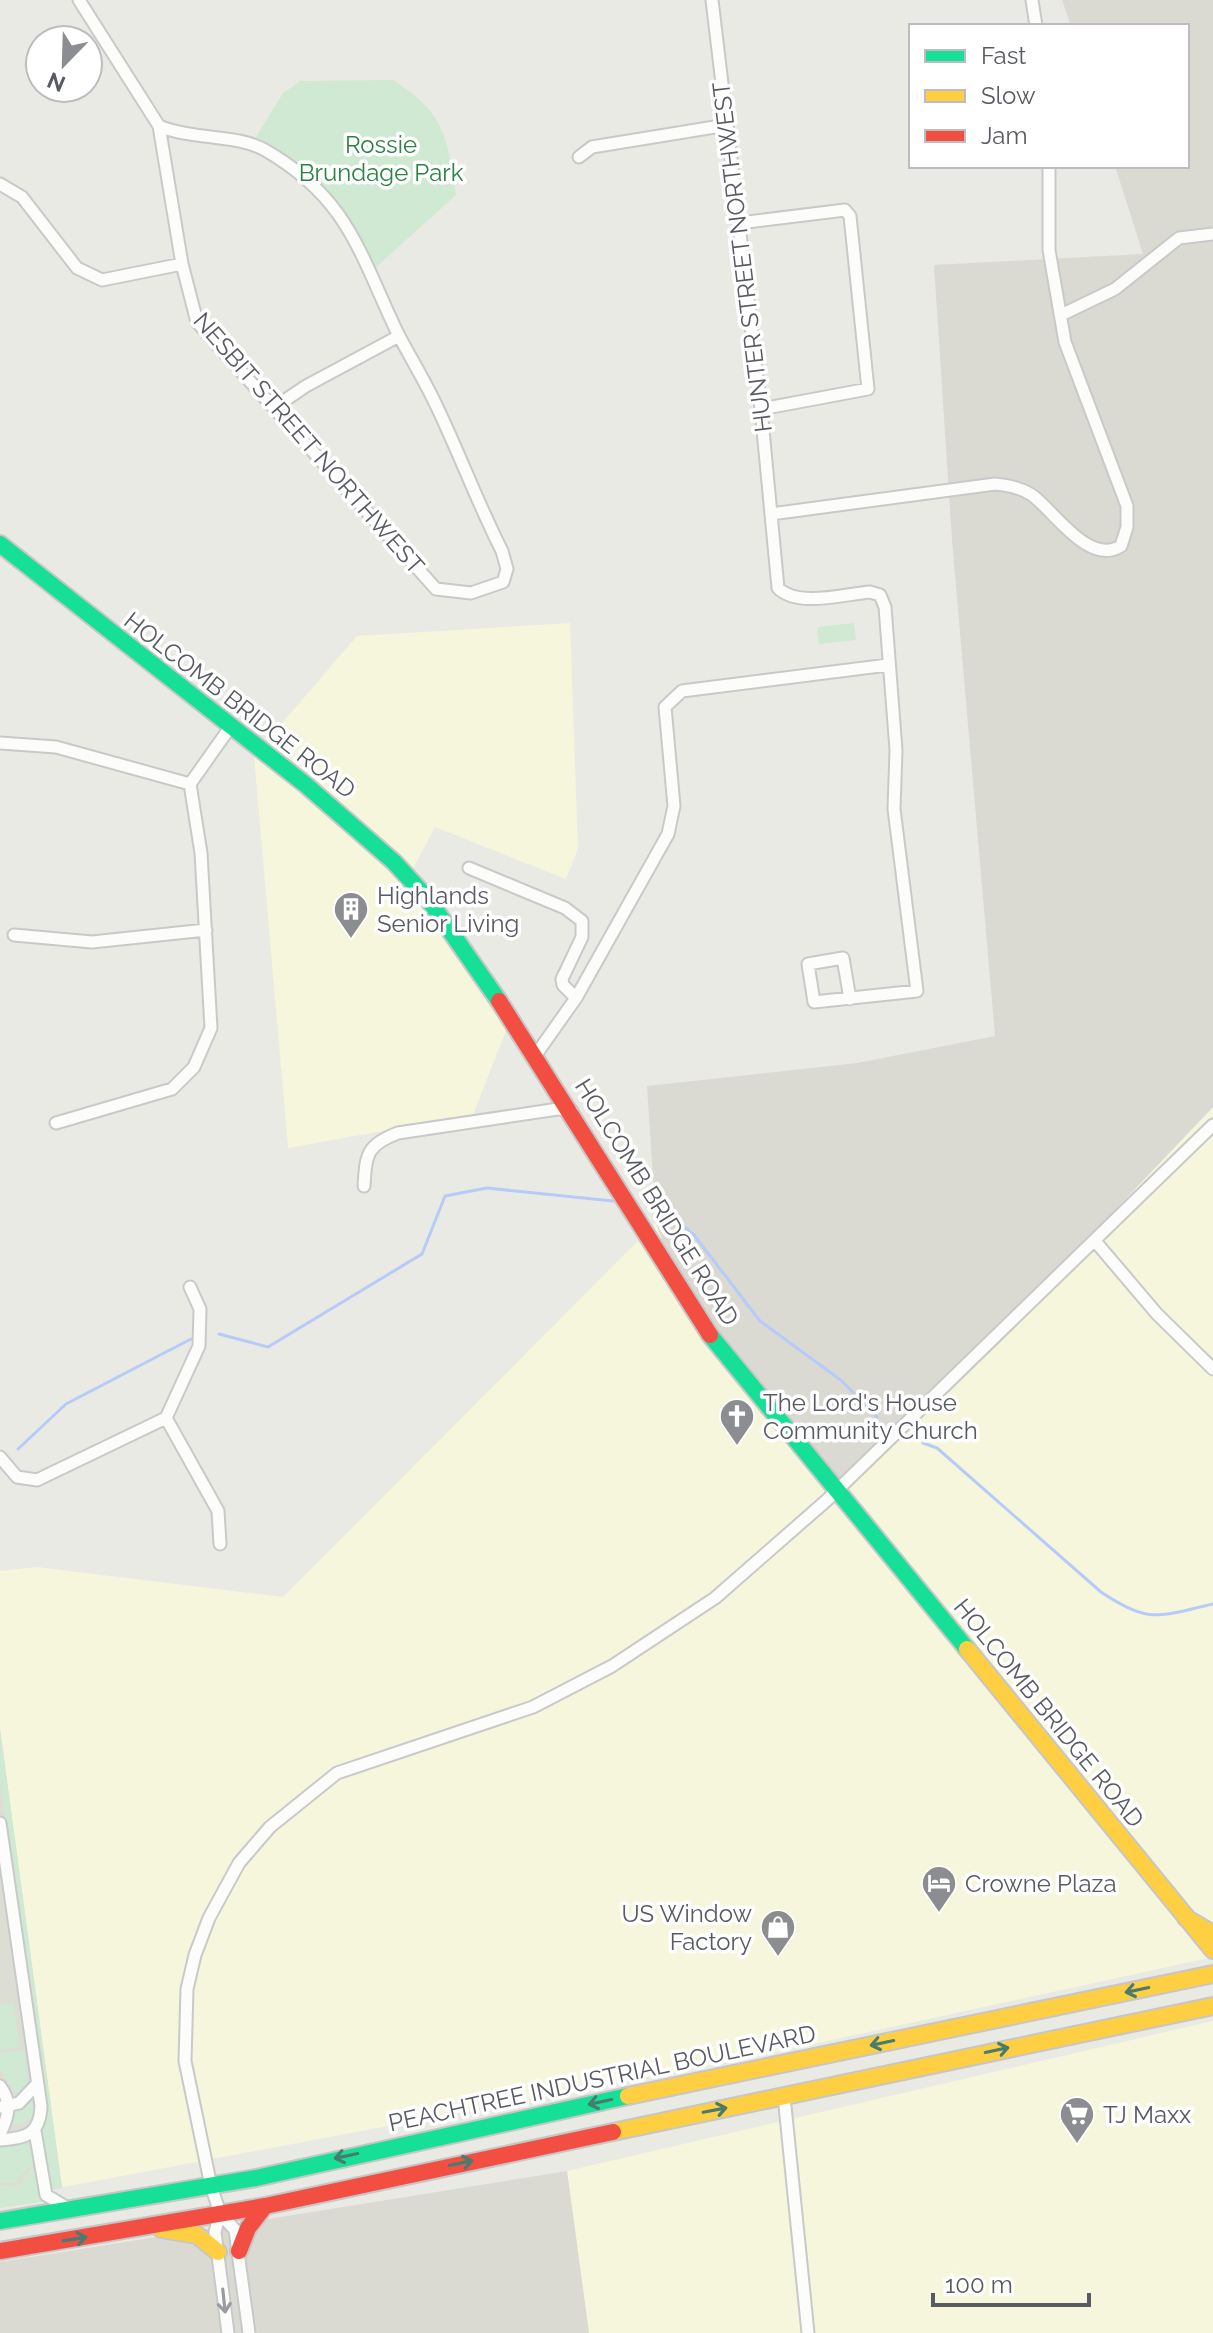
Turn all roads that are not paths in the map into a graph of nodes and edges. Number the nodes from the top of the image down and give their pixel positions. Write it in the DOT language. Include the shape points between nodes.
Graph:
graph roads {
  1 [pos="79,0"];
  2 [pos="712,0"];
  3 [pos="1032,0"];
  4 [pos="1036,24"];
  5 [pos="727,125"];
  6 [pos="159,126"];
  7 [pos="579,157"];
  8 [pos="1049,168"];
  9 [pos="0,184"];
  10 [pos="739,223"];
  11 [pos="1213,234"];
  12 [pos="182,264"];
  13 [pos="1061,315"];
  14 [pos="399,336"];
  15 [pos="275,407"];
  16 [pos="761,409"];
  17 [pos="771,514"];
  18 [pos="0,544"];
  19 [pos="888,665"];
  20 [pos="231,726"];
  21 [pos="0,743"];
  22 [pos="190,784"];
  23 [pos="469,868"];
  24 [pos="206,930"];
  25 [pos="14,935"];
  26 [pos="576,998"];
  27 [pos="850,999"];
  28 [pos="535,1056"];
  29 [pos="572,1111"];
  30 [pos="56,1123"];
  31 [pos="1213,1125"];
  32 [pos="364,1186"];
  33 [pos="1095,1241"];
  34 [pos="190,1287"];
  35 [pos="1213,1369"];
  36 [pos="166,1418"];
  37 [pos="0,1457"];
  38 [pos="836,1490"];
  39 [pos="220,1544"];
  40 [pos="0,1823"];
  41 [pos="1186,1918"];
  42 [pos="1213,1934"];
  43 [pos="1213,1950"];
  44 [pos="1213,1974"];
  45 [pos="1213,2006"];
  46 [pos="37,2084"];
  47 [pos="0,2086"];
  48 [pos="784,2096"];
  49 [pos="4,2106"];
  50 [pos="35,2131"];
  51 [pos="0,2134"];
  52 [pos="0,2140"];
  53 [pos="211,2186"];
  54 [pos="265,2206"];
  55 [pos="69,2209"];
  56 [pos="220,2213"];
  57 [pos="0,2221"];
  58 [pos="149,2227"];
  59 [pos="0,2251"];
  60 [pos="239,2251"];
  61 [pos="218,2252"];
  62 [pos="228,2333"];
  63 [pos="249,2333"];
  64 [pos="808,2333"];
  1 -- 6 [label="street"];
  2 -- 5 [label="street, HUNTER STREET NORTHWEST"];
  3 -- 4 [label="street"];
  5 -- 7 [label="street" via="592,147"];
  5 -- 10 [label="street, HUNTER STREET NORTHWEST"];
  6 -- 12 [label="street, NESBIT STREET NORTHWEST"];
  6 -- 14 [label="street" via="257,147 296,169 327,197 357,241"];
  8 -- 13 [label="street" via="1049,250"];
  9 -- 12 [label="street" via="22,197 67,258 102,280"];
  10 -- 16 [label="street, HUNTER STREET NORTHWEST"];
  10 -- 16 [label="street" via="845,210 850,216 868,389"];
  11 -- 13 [label="street" via="1179,238 1115,289"];
  12 -- 15 [label="street, NESBIT STREET NORTHWEST" via="197,322"];
  13 -- 17 [label="street" via="1072,367 1127,506 1121,546 1107,551 1084,543 1031,495 995,484"];
  14 -- 15 [label="street"];
  14 -- 15 [label="street, NESBIT STREET NORTHWEST" via="493,533 507,569 503,582 471,593 436,589"];
  16 -- 17 [label="street, HUNTER STREET NORTHWEST"];
  17 -- 19 [label="street, HUNTER STREET NORTHWEST" via="778,588 798,598 880,595"];
  18 -- 20 [label="main road, HOLCOMB BRIDGE ROAD"];
  19 -- 26 [label="street" via="682,691 671,698 665,707 674,806 668,834"];
  19 -- 27 [label="street" via="896,750 894,809 917,991"];
  20 -- 22 [label="street"];
  20 -- 28 [label="main road, HOLCOMB BRIDGE ROAD" via="306,785 414,883"];
  21 -- 22 [label="street" via="56,747"];
  22 -- 24 [label="street"];
  23 -- 26 [label="street" via="565,908 582,921 582,937 562,979"];
  24 -- 25 [label="street" via="92,942"];
  24 -- 30 [label="street" via="211,1028 194,1067 172,1089"];
  26 -- 28 [label="street"];
  27 -- 27 [label="street" via="814,1002 808,964 843,958"];
  28 -- 29 [label="main road, HOLCOMB BRIDGE ROAD"];
  29 -- 32 [label="street" via="398,1133 379,1140 366,1155"];
  29 -- 38 [label="main road, HOLCOMB BRIDGE ROAD" via="704,1327"];
  31 -- 33 [label="street"];
  33 -- 35 [label="street"];
  33 -- 38 [label="street"];
  34 -- 36 [label="street" via="200,1309 199,1346"];
  36 -- 37 [label="street" via="37,1480 17,1477"];
  36 -- 39 [label="street" via="218,1511"];
  38 -- 41 [label="main road, HOLCOMB BRIDGE ROAD"];
  38 -- 53 [label="street" via="715,1598 612,1666 533,1707 337,1773 270,1827 239,1863 209,1918 187,1989 185,2061"];
  40 -- 46 [label="street"];
  41 -- 42 [label="main road"];
  41 -- 43 [label="main road, HOLCOMB BRIDGE ROAD"];
  44 -- 53 [label="main road, PEACHTREE INDUSTRIAL BOULEVARD, one-way"];
  48 -- 45 [label="main road, one-way"];
  46 -- 49 [label="street" via="25,2099"];
  46 -- 50 [label="street" via="41,2123"];
  47 -- 49 [label="street"];
  54 -- 48 [label="main road, one-way"];
  48 -- 64 [label="street"];
  49 -- 51 [label="street" via="7,2120"];
  50 -- 52 [label="street"];
  50 -- 55 [label="street" via="46,2195"];
  53 -- 55 [label="main road, PEACHTREE INDUSTRIAL BOULEVARD"];
  53 -- 56 [label="street"];
  54 -- 56 [label="main road"];
  54 -- 60 [label="main road"];
  55 -- 57 [label="main road, PEACHTREE INDUSTRIAL BOULEVARD"];
  56 -- 58 [label="main road"];
  56 -- 60 [label="street" via="235,2230"];
  56 -- 61 [label="street" via="215,2230"];
  59 -- 58 [label="main road, one-way"];
  58 -- 61 [label="main road" via="197,2235"];
  60 -- 63 [label="street"];
  61 -- 62 [label="street, one-way"];
}
